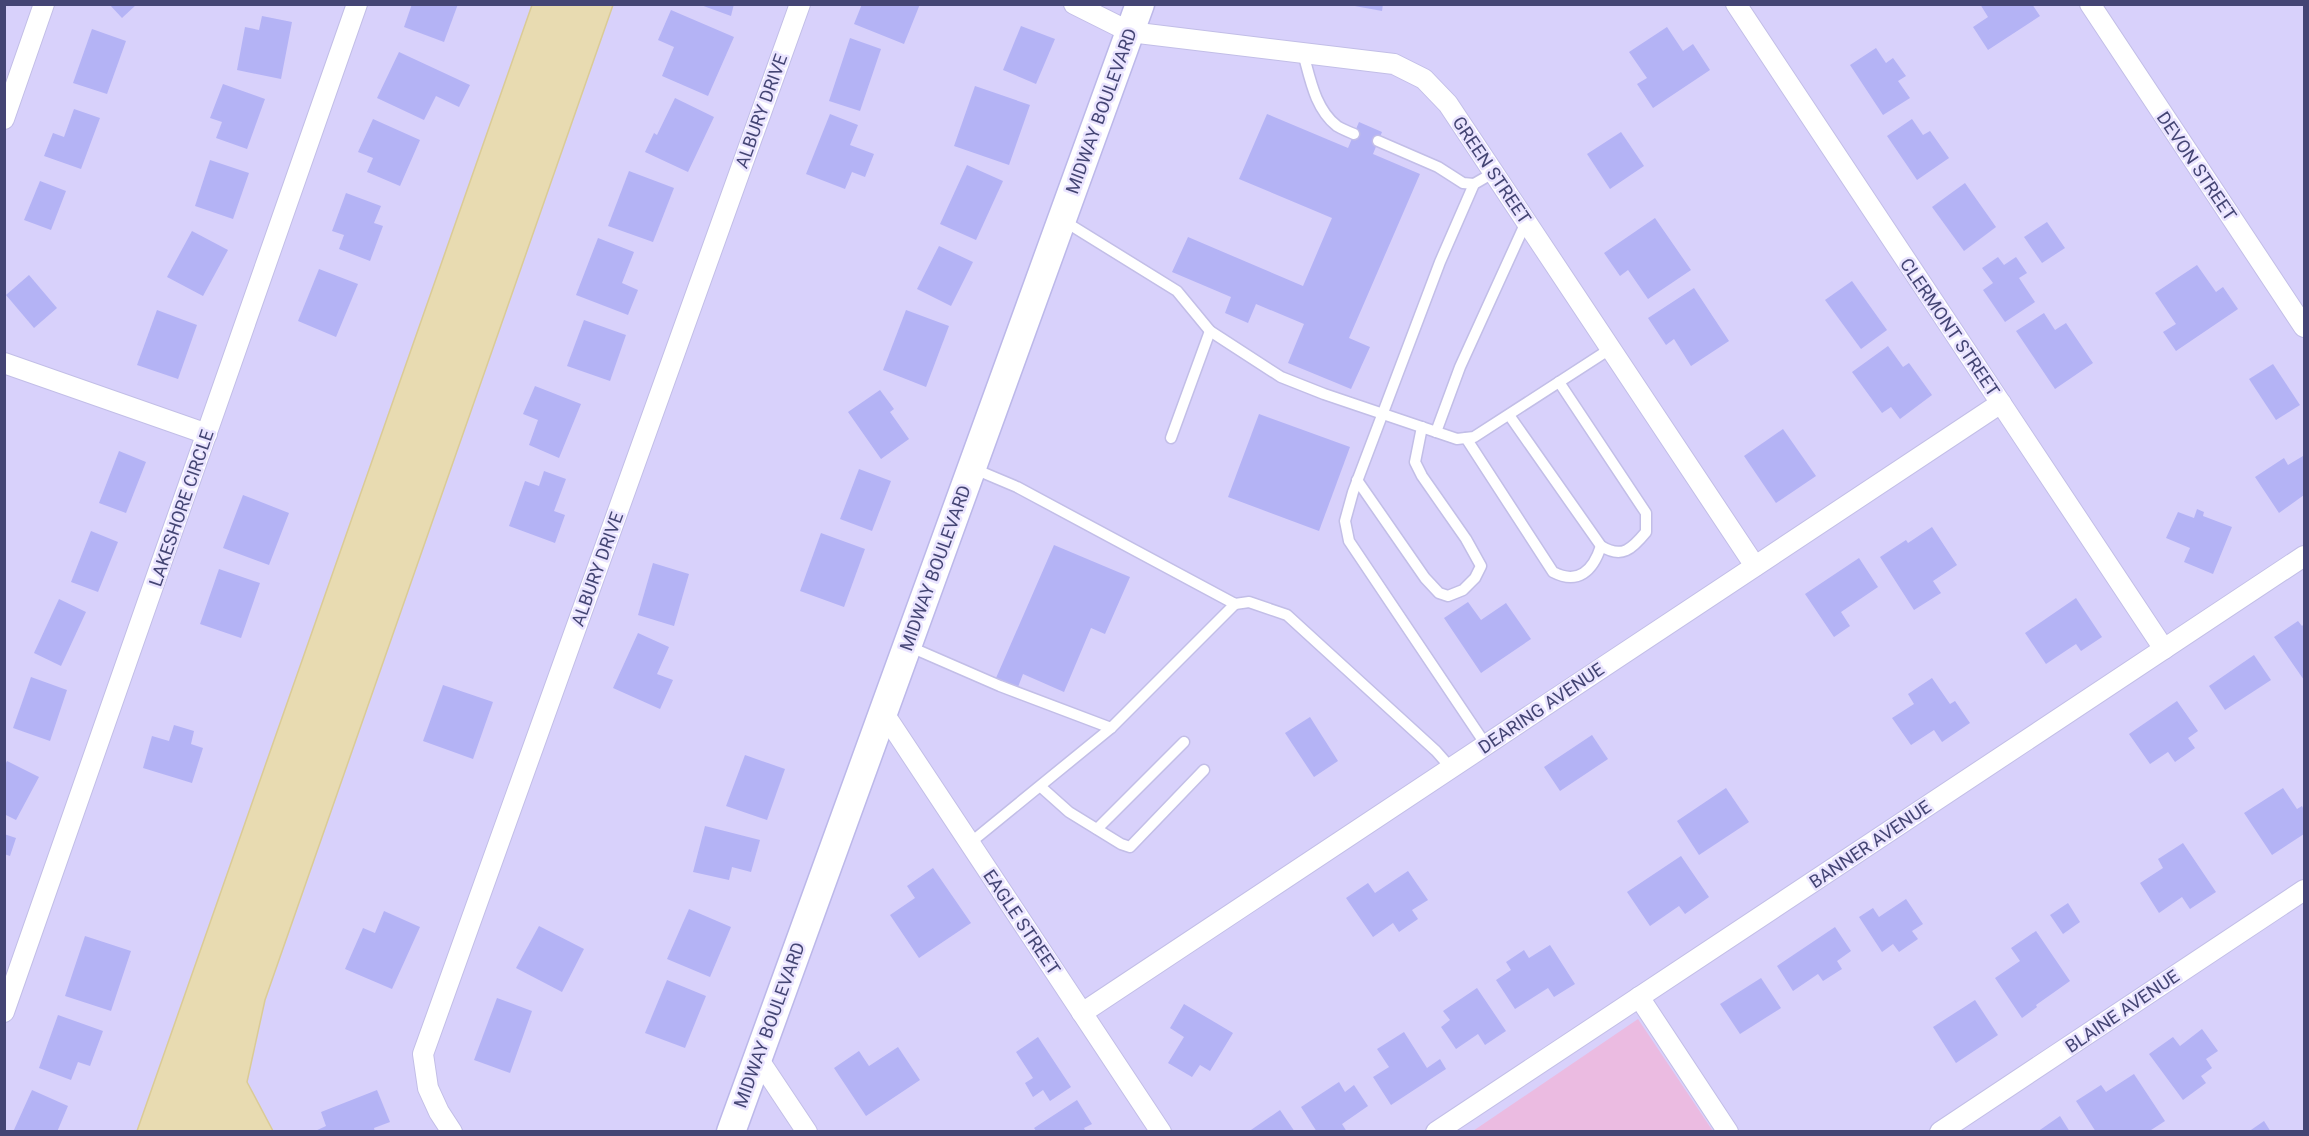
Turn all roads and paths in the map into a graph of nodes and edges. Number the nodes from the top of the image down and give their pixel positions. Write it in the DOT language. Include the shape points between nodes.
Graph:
graph roads {
  1 [pos="44,4"];
  2 [pos="357,4"];
  3 [pos="800,4"];
  4 [pos="1074,4"];
  5 [pos="1140,4"];
  6 [pos="1736,4"];
  7 [pos="2090,4"];
  8 [pos="1130,32"];
  9 [pos="1303,53"];
  10 [pos="4,119"];
  11 [pos="1354,134"];
  12 [pos="1378,141"];
  13 [pos="1493,172"];
  14 [pos="1474,184"];
  15 [pos="1061,220"];
  16 [pos="1526,222"];
  17 [pos="2304,327"];
  18 [pos="1210,331"];
  19 [pos="1610,349"];
  20 [pos="4,363"];
  21 [pos="1559,382"];
  22 [pos="2001,403"];
  23 [pos="1381,413"];
  24 [pos="1509,415"];
  25 [pos="1422,427"];
  26 [pos="1436,432"];
  27 [pos="207,434"];
  28 [pos="1171,438"];
  29 [pos="1466,438"];
  30 [pos="971,468"];
  31 [pos="1357,480"];
  32 [pos="1601,546"];
  33 [pos="2304,556"];
  34 [pos="1755,566"];
  35 [pos="1236,604"];
  36 [pos="907,646"];
  37 [pos="2164,649"];
  38 [pos="883,712"];
  39 [pos="1111,728"];
  40 [pos="1184,742"];
  41 [pos="1486,745"];
  42 [pos="1451,768"];
  43 [pos="1204,770"];
  44 [pos="1041,787"];
  45 [pos="1097,829"];
  46 [pos="970,843"];
  47 [pos="2304,890"];
  48 [pos="1639,997"];
  49 [pos="4,1012"];
  50 [pos="1082,1013"];
  51 [pos="757,1057"];
  52 [pos="452,1131"];
  53 [pos="731,1131"];
  54 [pos="807,1131"];
  55 [pos="1161,1131"];
  56 [pos="1436,1131"];
  57 [pos="1728,1131"];
  58 [pos="1940,1131"];
  1 -- 10 [label="street"];
  2 -- 27 [label="street, LAKESHORE CIRCLE"];
  3 -- 52 [label="street, ALBURY DRIVE" via="423,1054 428,1088"];
  4 -- 8 [label="street, GREEN STREET"];
  5 -- 8 [label="street, MIDWAY BOULEVARD"];
  6 -- 22 [label="street, CLERMONT STREET"];
  7 -- 17 [label="street, DEVON STREET"];
  8 -- 9 [label="street, GREEN STREET"];
  8 -- 15 [label="street, MIDWAY BOULEVARD"];
  9 -- 11 [label="lane" via="1319,103 1337,126"];
  9 -- 13 [label="street, GREEN STREET" via="1394,64 1424,79 1448,104"];
  12 -- 14 [label="lane" via="1438,167 1463,183"];
  13 -- 14 [label="lane"];
  13 -- 16 [label="street, GREEN STREET"];
  14 -- 23 [label="lane"];
  15 -- 18 [label="lane" via="1177,291"];
  15 -- 30 [label="street, MIDWAY BOULEVARD"];
  16 -- 19 [label="street, GREEN STREET"];
  16 -- 26 [label="lane" via="1460,367"];
  18 -- 23 [label="lane" via="1281,377"];
  18 -- 28 [label="lane"];
  19 -- 21 [label="lane"];
  19 -- 34 [label="street, GREEN STREET"];
  20 -- 27 [label="street"];
  21 -- 24 [label="lane"];
  21 -- 32 [label="lane" via="1646,513 1646,532 1624,552 1612,553"];
  22 -- 34 [label="street, DEARING AVENUE"];
  22 -- 37 [label="street, CLERMONT STREET"];
  23 -- 25 [label="lane"];
  23 -- 31 [label="lane"];
  24 -- 29 [label="lane"];
  24 -- 32 [label="lane"];
  25 -- 26 [label="lane"];
  25 -- 31 [label="lane" via="1415,462 1481,566 1476,578 1463,590 1448,596 1439,593"];
  26 -- 29 [label="lane"];
  27 -- 49 [label="street, LAKESHORE CIRCLE"];
  29 -- 32 [label="lane" via="1553,572 1565,578 1576,577 1596,562"];
  30 -- 35 [label="lane" via="1017,487"];
  30 -- 36 [label="street, MIDWAY BOULEVARD"];
  31 -- 41 [label="lane" via="1345,521 1349,541"];
  33 -- 37 [label="street, BANNER AVENUE"];
  34 -- 41 [label="street, DEARING AVENUE"];
  35 -- 39 [label="lane"];
  35 -- 42 [label="lane" via="1249,602 1287,615"];
  36 -- 38 [label="street, MIDWAY BOULEVARD"];
  36 -- 39 [label="lane"];
  37 -- 48 [label="street, BANNER AVENUE"];
  38 -- 46 [label="street, EAGLE STREET"];
  38 -- 51 [label="street, MIDWAY BOULEVARD"];
  39 -- 44 [label="lane"];
  40 -- 45 [label="lane"];
  41 -- 42 [label="street, DEARING AVENUE"];
  42 -- 50 [label="street, DEARING AVENUE"];
  43 -- 45 [label="lane" via="1130,847"];
  44 -- 45 [label="lane" via="1069,812"];
  44 -- 46 [label="lane"];
  46 -- 50 [label="street, EAGLE STREET"];
  47 -- 58 [label="street, BLAINE AVENUE"];
  48 -- 56 [label="street, BANNER AVENUE"];
  48 -- 57 [label="street"];
  50 -- 55 [label="street, EAGLE STREET"];
  51 -- 53 [label="street, MIDWAY BOULEVARD"];
  51 -- 54 [label="street"];
}
